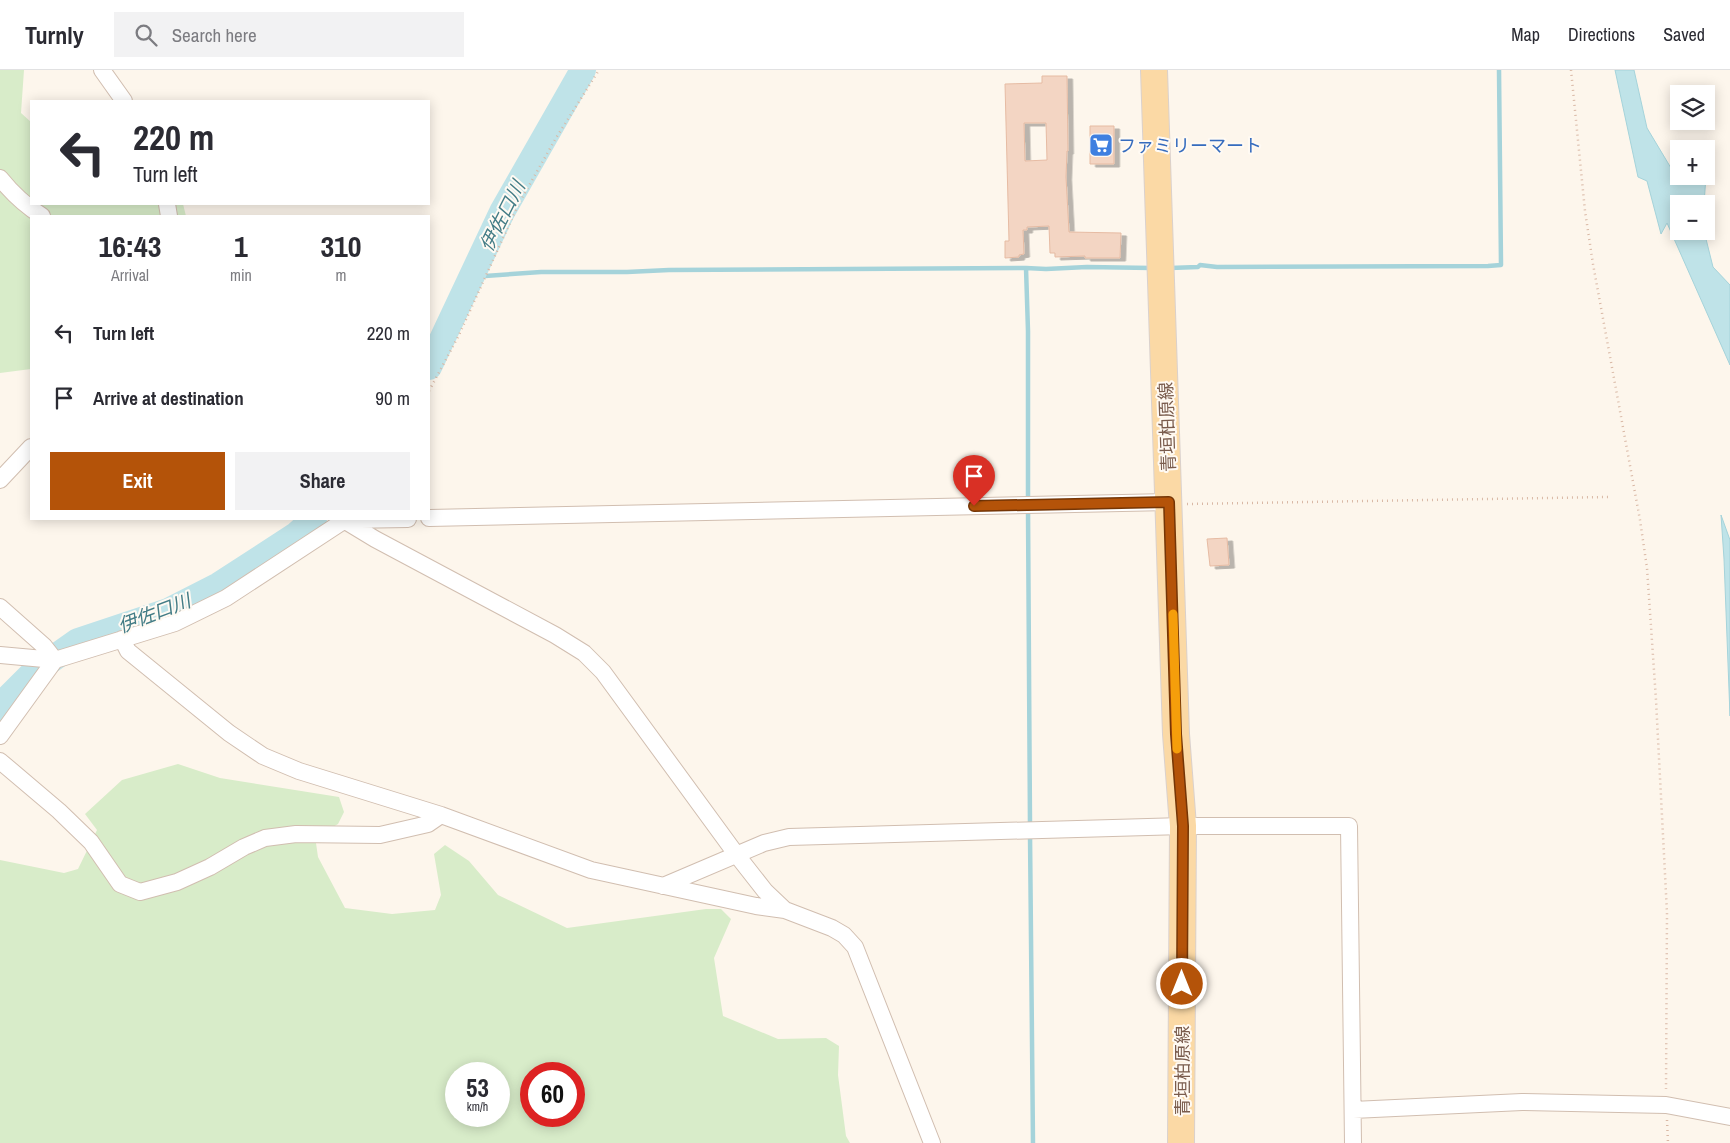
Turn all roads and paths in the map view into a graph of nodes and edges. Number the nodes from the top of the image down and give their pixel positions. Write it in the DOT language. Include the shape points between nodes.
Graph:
graph roads {
  1 [pos="102,70"];
  2 [pos="599,70"];
  3 [pos="1154,70"];
  4 [pos="1571,70"];
  5 [pos="123,100"];
  6 [pos="0,178"];
  7 [pos="40,215"];
  8 [pos="430,389"];
  9 [pos="30,448"];
  10 [pos="0,480"];
  11 [pos="1608,497"];
  12 [pos="1169,503"];
  13 [pos="430,518"];
  14 [pos="343,520"];
  15 [pos="0,607"];
  16 [pos="122,639"];
  17 [pos="0,655"];
  18 [pos="55,660"];
  19 [pos="0,736"];
  20 [pos="0,761"];
  21 [pos="441,815"];
  22 [pos="1183,826"];
  23 [pos="736,854"];
  24 [pos="663,886"];
  25 [pos="786,910"];
  26 [pos="1671,1105"];
  27 [pos="1353,1110"];
  28 [pos="1730,1117"];
  29 [pos="932,1143"];
  30 [pos="1181,1143"];
  31 [pos="1352,1143"];
  32 [pos="1668,1143"];
  1 -- 5 [label="street"];
  2 -- 8 [label="path" via="518,205"];
  3 -- 12 [label="main road, 青垣柏原線"];
  4 -- 26 [label="path" via="1593,264 1647,568 1668,913"];
  6 -- 7 [label="street" via="9,190"];
  9 -- 10 [label="street"];
  11 -- 12 [label="path"];
  12 -- 13 [label="street"];
  12 -- 22 [label="main road, 青垣柏原線" via="1176,734"];
  14 -- 16 [label="street" via="226,598 175,623"];
  14 -- 23 [label="street" via="584,653 603,672"];
  15 -- 18 [label="street"];
  16 -- 18 [label="street"];
  16 -- 21 [label="street" via="128,651 229,733 263,756 299,771"];
  17 -- 18 [label="street"];
  18 -- 19 [label="street"];
  20 -- 21 [label="street" via="91,842 120,884 140,892 177,882 265,838 296,834 380,835 428,824"];
  21 -- 24 [label="street" via="591,870"];
  22 -- 23 [label="street" via="789,838"];
  22 -- 27 [label="street" via="1349,826"];
  22 -- 30 [label="main road, 青垣柏原線"];
  23 -- 24 [label="street"];
  23 -- 25 [label="street" via="765,891"];
  24 -- 25 [label="street"];
  25 -- 29 [label="street" via="832,928 856,947"];
  26 -- 27 [label="street" via="1522,1102"];
  26 -- 28 [label="street"];
  26 -- 32 [label="path"];
  27 -- 31 [label="street"];
}
